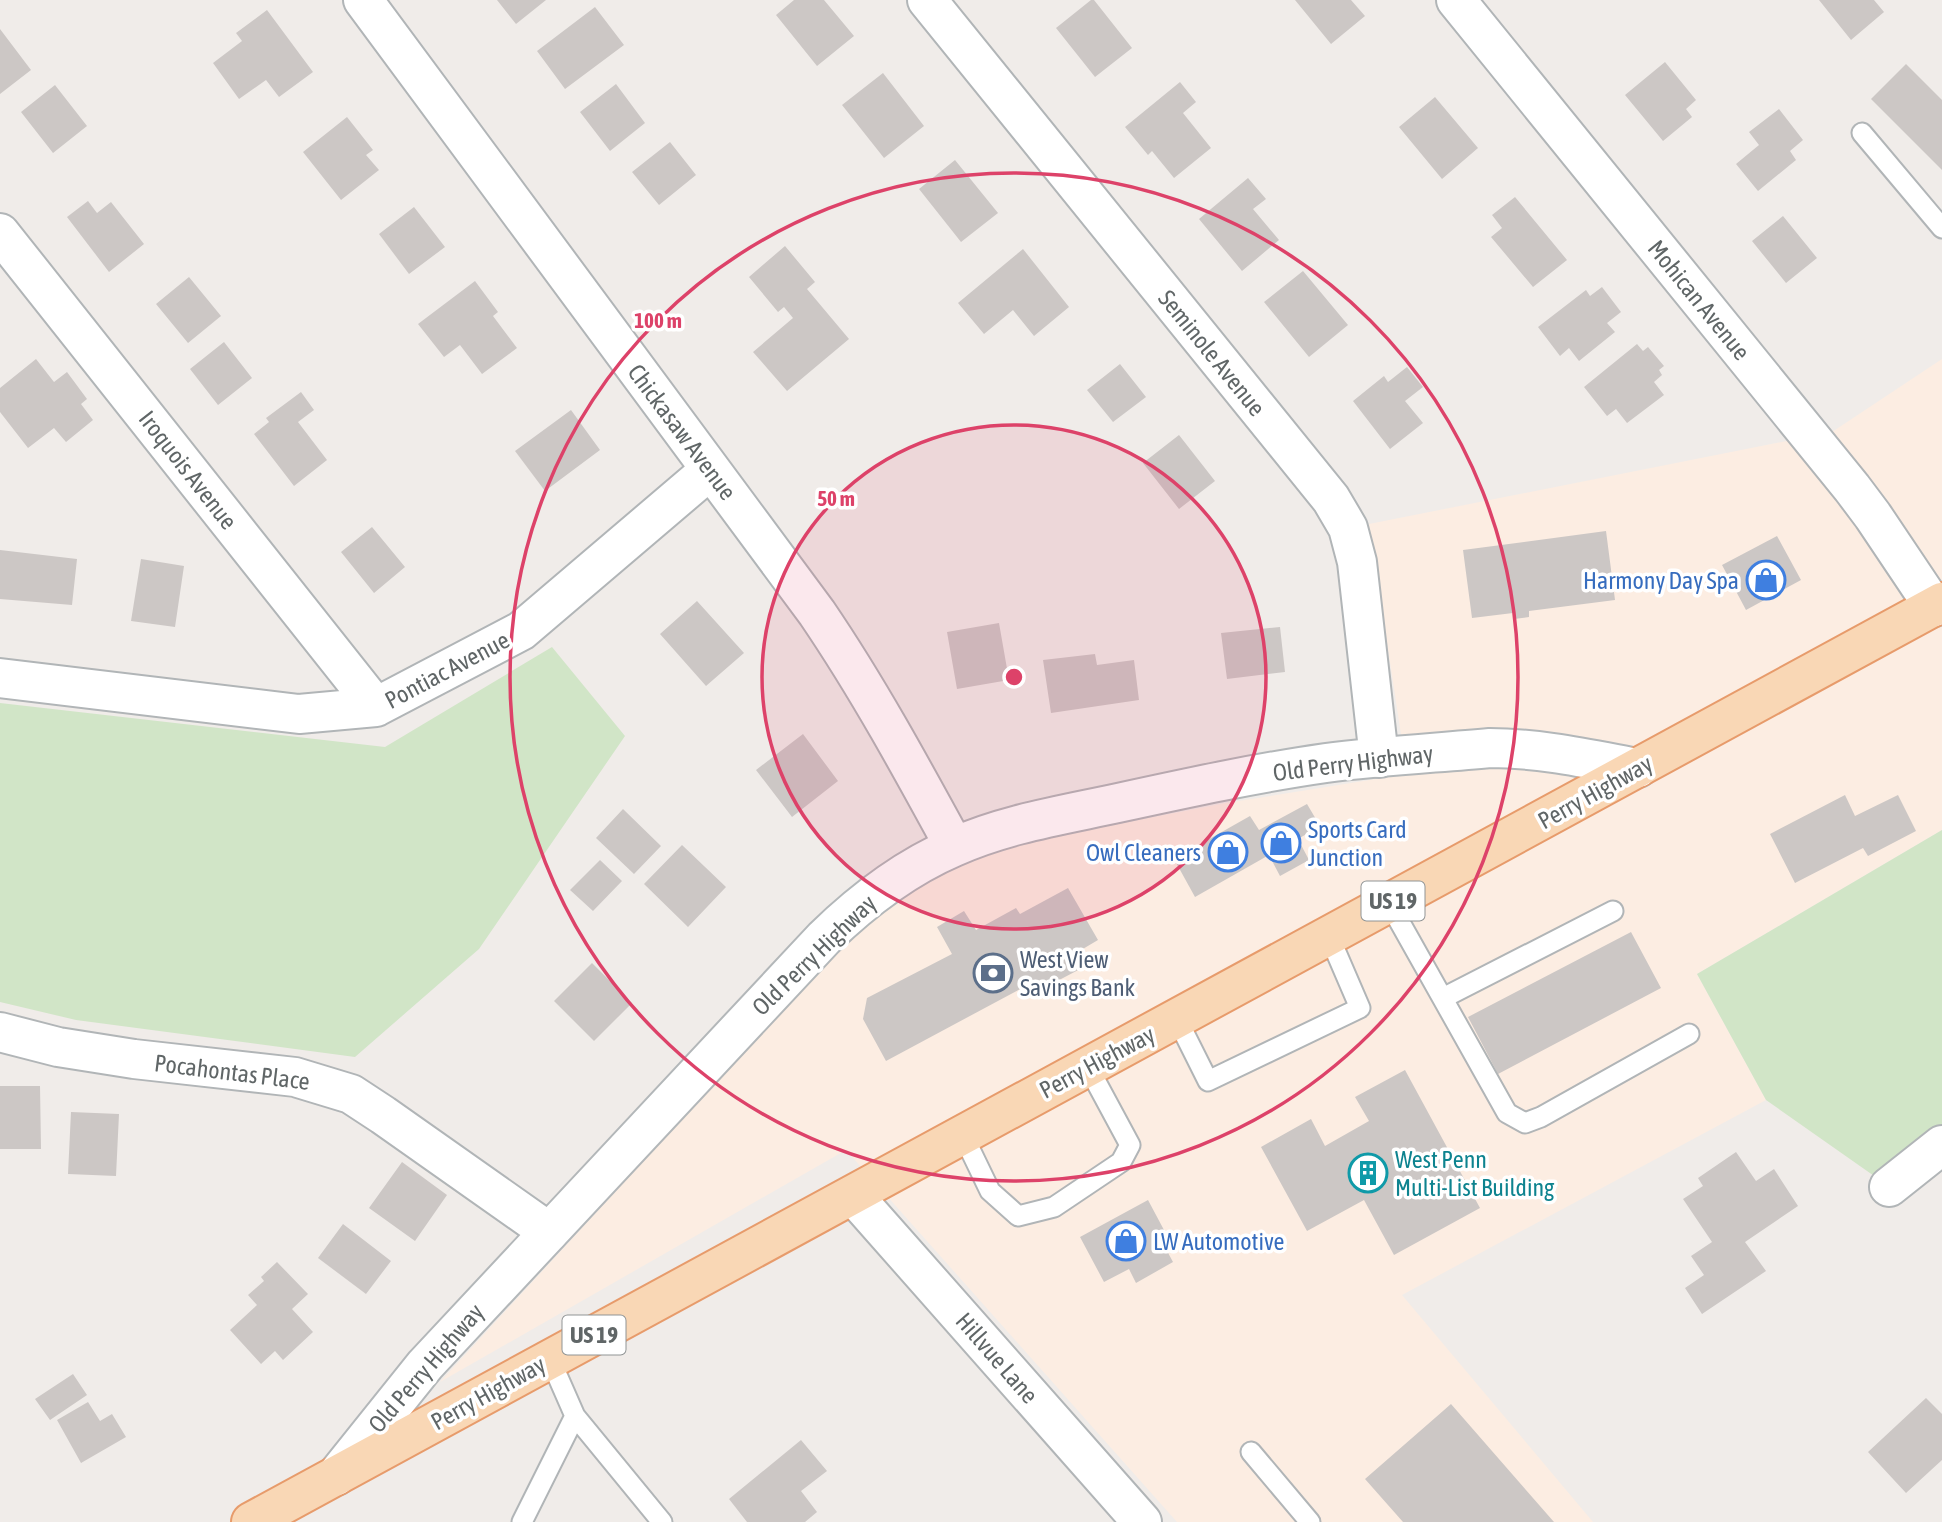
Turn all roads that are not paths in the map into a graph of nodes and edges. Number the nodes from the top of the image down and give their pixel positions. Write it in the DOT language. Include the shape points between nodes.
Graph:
graph roads {
  1 [pos="363,0"];
  2 [pos="927,0"];
  3 [pos="1456,0"];
  4 [pos="1862,134"];
  5 [pos="1942,228"];
  6 [pos="0,233"];
  7 [pos="710,470"];
  8 [pos="1938,605"];
  9 [pos="0,678"];
  10 [pos="376,707"];
  11 [pos="1379,758"];
  12 [pos="1638,768"];
  13 [pos="954,846"];
  14 [pos="1389,903"];
  15 [pos="1613,911"];
  16 [pos="1329,936"];
  17 [pos="1443,998"];
  18 [pos="1177,1018"];
  19 [pos="0,1032"];
  20 [pos="1689,1034"];
  21 [pos="1088,1067"];
  22 [pos="963,1135"];
  23 [pos="1942,1145"];
  24 [pos="1889,1187"];
  25 [pos="853,1195"];
  26 [pos="549,1232"];
  27 [pos="550,1359"];
  28 [pos="575,1416"];
  29 [pos="1251,1452"];
  30 [pos="336,1476"];
  31 [pos="251,1522"];
  32 [pos="522,1522"];
  33 [pos="662,1522"];
  34 [pos="1142,1522"];
  35 [pos="1310,1522"];
  1 -- 7 [label="street, Chickasaw Avenue"];
  2 -- 11 [label="street, Seminole Avenue" via="1340,513 1357,562"];
  3 -- 8 [label="street, Mohican Avenue" via="1852,488"];
  4 -- 5 [label="lane"];
  6 -- 10 [label="street, Iroquois Avenue"];
  7 -- 10 [label="street, Pontiac Avenue" via="521,631"];
  7 -- 13 [label="street, Chickasaw Avenue" via="846,656"];
  8 -- 12 [label="main road, Perry Highway / US 19"];
  9 -- 10 [label="street, Pontiac Avenue" via="299,714"];
  11 -- 12 [label="street, Old Perry Highway" via="1513,748"];
  11 -- 13 [label="street, Old Perry Highway" via="1235,778 1035,821"];
  12 -- 14 [label="main road, Perry Highway / US 19"];
  13 -- 26 [label="street, Old Perry Highway" via="892,882 844,919"];
  14 -- 16 [label="main road, Perry Highway / US 19"];
  14 -- 17 [label="lane"];
  15 -- 17 [label="lane"];
  16 -- 18 [label="main road, Perry Highway / US 19"];
  16 -- 18 [label="lane" via="1360,1008 1208,1082"];
  17 -- 20 [label="lane" via="1507,1113 1525,1123"];
  18 -- 21 [label="main road, Perry Highway / US 19"];
  19 -- 26 [label="street, Pocahontas Place" via="134,1059 295,1077 351,1094"];
  21 -- 22 [label="main road, Perry Highway / US 19"];
  21 -- 22 [label="lane" via="1130,1145 1121,1162 1054,1207 1018,1216 990,1191"];
  22 -- 25 [label="main road, Perry Highway / US 19"];
  23 -- 24 [label="street"];
  25 -- 27 [label="main road, Perry Highway / US 19"];
  25 -- 34 [label="street, Hillvue Lane"];
  26 -- 30 [label="street, Old Perry Highway" via="425,1365"];
  27 -- 28 [label="lane"];
  27 -- 30 [label="main road, Perry Highway / US 19"];
  28 -- 32 [label="lane"];
  28 -- 33 [label="lane"];
  29 -- 35 [label="lane"];
  30 -- 31 [label="main road, Perry Highway / US 19"];
}
